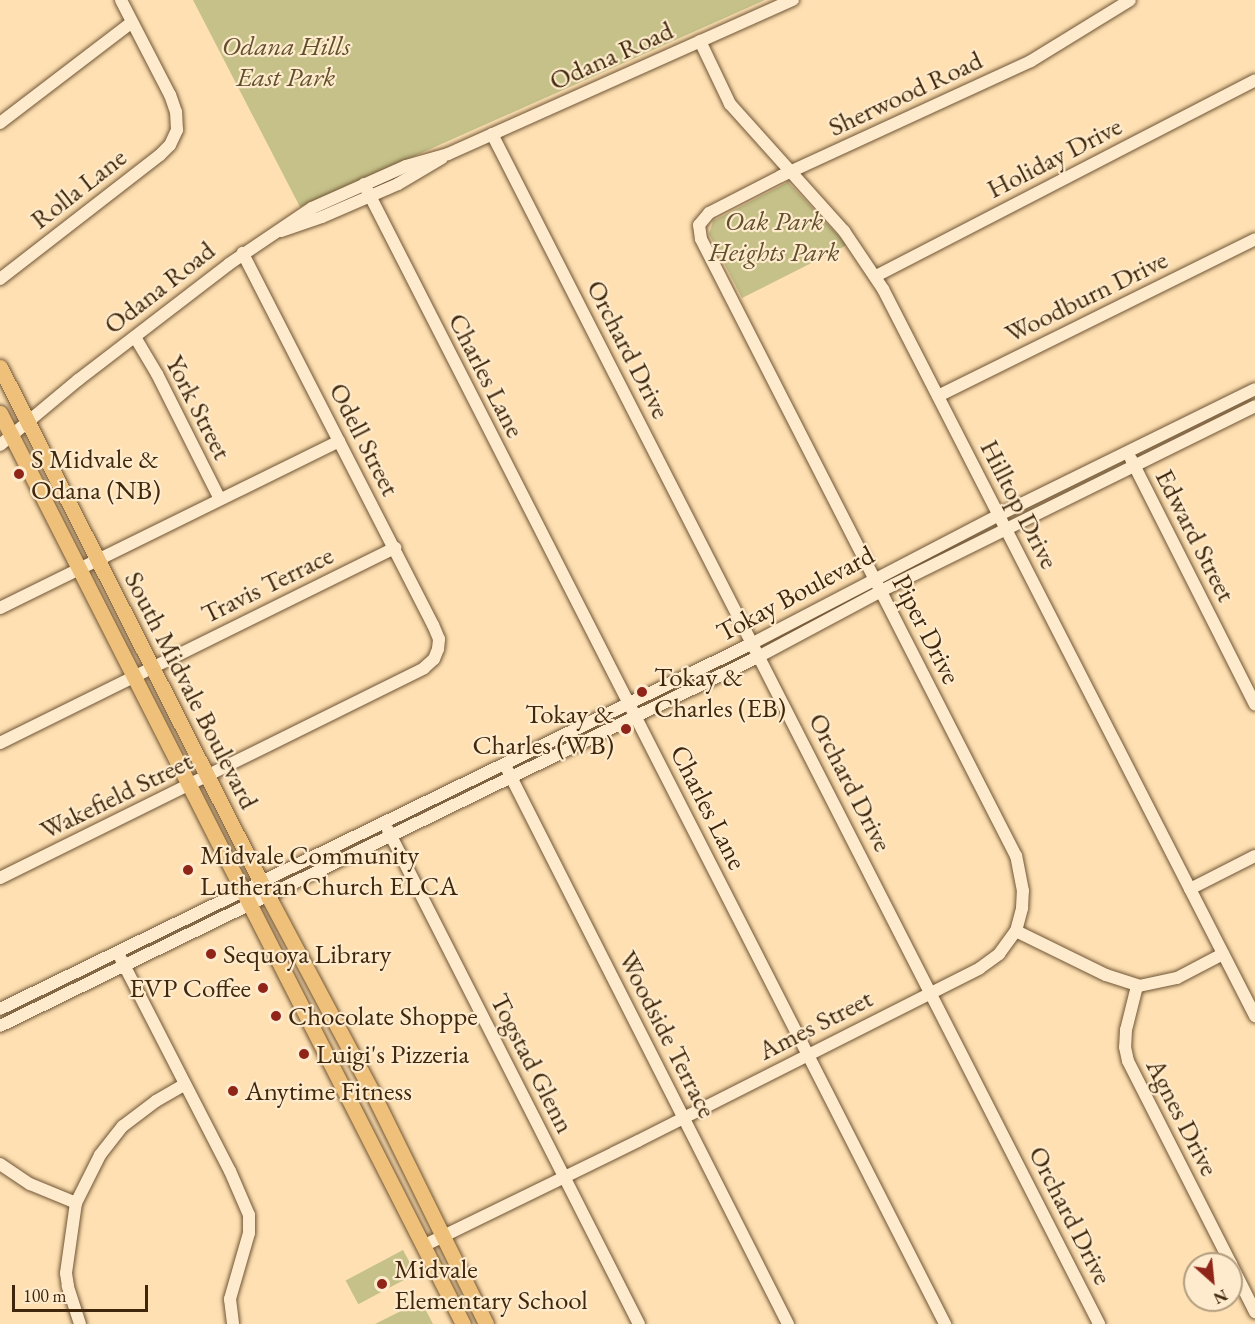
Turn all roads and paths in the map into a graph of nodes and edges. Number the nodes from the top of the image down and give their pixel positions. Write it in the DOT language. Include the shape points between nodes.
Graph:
graph roads {
  1 [pos="121,0"];
  2 [pos="792,0"];
  3 [pos="1130,0"];
  4 [pos="132,22"];
  5 [pos="700,41"];
  6 [pos="1255,80"];
  7 [pos="0,123"];
  8 [pos="492,134"];
  9 [pos="790,172"];
  10 [pos="367,190"];
  11 [pos="699,225"];
  12 [pos="1255,238"];
  13 [pos="243,253"];
  14 [pos="876,276"];
  15 [pos="0,279"];
  16 [pos="135,337"];
  17 [pos="0,367"];
  18 [pos="1251,391"];
  19 [pos="938,396"];
  20 [pos="1254,408"];
  21 [pos="0,413"];
  22 [pos="26,420"];
  23 [pos="5,436"];
  24 [pos="339,441"];
  25 [pos="1127,452"];
  26 [pos="1134,465"];
  27 [pos="220,499"];
  28 [pos="999,515"];
  29 [pos="1006,530"];
  30 [pos="394,548"];
  31 [pos="98,560"];
  32 [pos="79,568"];
  33 [pos="874,578"];
  34 [pos="880,591"];
  35 [pos="0,608"];
  36 [pos="753,643"];
  37 [pos="438,649"];
  38 [pos="760,656"];
  39 [pos="152,668"];
  40 [pos="135,677"];
  41 [pos="629,704"];
  42 [pos="1255,704"];
  43 [pos="636,717"];
  44 [pos="0,743"];
  45 [pos="505,765"];
  46 [pos="207,777"];
  47 [pos="511,778"];
  48 [pos="190,785"];
  49 [pos="385,824"];
  50 [pos="391,837"];
  51 [pos="1255,856"];
  52 [pos="0,878"];
  53 [pos="1190,889"];
  54 [pos="265,890"];
  55 [pos="245,898"];
  56 [pos="1016,931"];
  57 [pos="118,951"];
  58 [pos="1223,954"];
  59 [pos="124,964"];
  60 [pos="1137,986"];
  61 [pos="931,992"];
  62 [pos="0,1009"];
  63 [pos="1255,1016"];
  64 [pos="0,1026"];
  65 [pos="313,1027"];
  66 [pos="808,1054"];
  67 [pos="184,1085"];
  68 [pos="372,1092"];
  69 [pos="683,1118"];
  70 [pos="0,1164"];
  71 [pos="564,1177"];
  72 [pos="76,1203"];
  73 [pos="442,1237"];
  74 [pos="423,1246"];
  75 [pos="1225,1252"];
  76 [pos="1243,1288"];
  77 [pos="1255,1312"];
  78 [pos="80,1324"];
  79 [pos="233,1324"];
  80 [pos="463,1324"];
  81 [pos="486,1324"];
  82 [pos="639,1324"];
  83 [pos="788,1324"];
  84 [pos="945,1324"];
  85 [pos="1100,1324"];
  1 -- 4 [label="street"];
  2 -- 5 [label="street, Odana Road"];
  3 -- 9 [label="street, Sherwood Road" via="1031,61"];
  4 -- 7 [label="street"];
  4 -- 15 [label="street, Rolla Lane" via="176,112 177,130 170,144"];
  5 -- 8 [label="street, Odana Road"];
  5 -- 9 [label="street, Hilltop Drive" via="730,104"];
  6 -- 14 [label="street, Holiday Drive"];
  8 -- 10 [label="street, Odana Road" via="448,154 421,172"];
  8 -- 36 [label="street, Orchard Drive"];
  9 -- 11 [label="street, Sherwood Road" via="709,213"];
  9 -- 14 [label="street, Hilltop Drive" via="844,231"];
  10 -- 13 [label="street, Odana Road" via="322,217 271,234"];
  10 -- 41 [label="street, Charles Lane"];
  11 -- 33 [label="street, Piper Drive" via="701,239"];
  12 -- 19 [label="street, Woodburn Drive"];
  13 -- 16 [label="street, Odana Road"];
  13 -- 24 [label="street, Odell Street"];
  14 -- 19 [label="street, Hilltop Drive"];
  16 -- 22 [label="street, Odana Road"];
  16 -- 27 [label="street, York Street"];
  17 -- 22 [label="main road, South Midvale Boulevard"];
  18 -- 20 [label="street"];
  18 -- 25 [label="street, Tokay Boulevard"];
  19 -- 28 [label="street, Hilltop Drive"];
  20 -- 26 [label="street, Tokay Boulevard"];
  21 -- 23 [label="main road, South Midvale Boulevard"];
  22 -- 23 [label="street, Odana Road"];
  22 -- 31 [label="main road, South Midvale Boulevard"];
  23 -- 32 [label="main road, South Midvale Boulevard"];
  24 -- 27 [label="street"];
  24 -- 30 [label="street, Odell Street"];
  25 -- 26 [label="street, Edward Street"];
  25 -- 28 [label="street, Tokay Boulevard"];
  26 -- 29 [label="street, Tokay Boulevard"];
  26 -- 42 [label="street, Edward Street"];
  27 -- 31 [label="street"];
  28 -- 29 [label="street, Hilltop Drive"];
  28 -- 33 [label="street, Tokay Boulevard"];
  29 -- 34 [label="street, Tokay Boulevard"];
  29 -- 53 [label="street, Hilltop Drive"];
  30 -- 37 [label="street, Odell Street" via="433,625 439,639"];
  30 -- 39 [label="street, Travis Terrace"];
  31 -- 32 [label="street"];
  31 -- 39 [label="main road, South Midvale Boulevard"];
  32 -- 35 [label="street"];
  32 -- 40 [label="main road, South Midvale Boulevard"];
  33 -- 34 [label="street, Piper Drive"];
  33 -- 36 [label="street, Tokay Boulevard"];
  34 -- 38 [label="street, Tokay Boulevard"];
  34 -- 56 [label="street, Piper Drive" via="1016,856 1023,891"];
  36 -- 38 [label="street, Orchard Drive"];
  36 -- 41 [label="street, Tokay Boulevard"];
  37 -- 46 [label="street, Wakefield Street" via="424,668"];
  38 -- 43 [label="street, Tokay Boulevard"];
  38 -- 61 [label="street, Orchard Drive"];
  39 -- 40 [label="street, Travis Terrace"];
  39 -- 46 [label="main road, South Midvale Boulevard"];
  40 -- 44 [label="street, Travis Terrace"];
  40 -- 48 [label="main road, South Midvale Boulevard"];
  41 -- 43 [label="street, Charles Lane"];
  41 -- 45 [label="street, Tokay Boulevard"];
  43 -- 47 [label="street, Tokay Boulevard"];
  43 -- 66 [label="street, Charles Lane"];
  45 -- 47 [label="street, Woodside Terrace"];
  45 -- 49 [label="street, Tokay Boulevard"];
  46 -- 48 [label="street, Wakefield Street"];
  46 -- 54 [label="main road, South Midvale Boulevard"];
  47 -- 50 [label="street, Tokay Boulevard"];
  47 -- 69 [label="street, Woodside Terrace"];
  48 -- 52 [label="street, Wakefield Street"];
  48 -- 55 [label="main road, South Midvale Boulevard"];
  49 -- 50 [label="street, Togstad Glenn"];
  49 -- 54 [label="street, Tokay Boulevard"];
  50 -- 54 [label="street, Tokay Boulevard"];
  50 -- 71 [label="street, Togstad Glenn"];
  51 -- 53 [label="street"];
  53 -- 58 [label="street, Hilltop Drive"];
  54 -- 55 [label="street, Tokay Boulevard"];
  54 -- 68 [label="main road, South Midvale Boulevard"];
  55 -- 57 [label="street, Tokay Boulevard"];
  55 -- 59 [label="street, Tokay Boulevard"];
  55 -- 65 [label="main road, South Midvale Boulevard"];
  56 -- 60 [label="street"];
  56 -- 61 [label="street, Ames Street" via="988,963"];
  57 -- 59 [label="street"];
  57 -- 62 [label="street, Tokay Boulevard"];
  58 -- 60 [label="street" via="1177,978"];
  58 -- 63 [label="street, Hilltop Drive"];
  59 -- 64 [label="street, Tokay Boulevard"];
  59 -- 67 [label="street"];
  60 -- 75 [label="street, Agnes Drive" via="1126,1030 1128,1061"];
  61 -- 66 [label="street, Ames Street"];
  61 -- 85 [label="street, Orchard Drive"];
  65 -- 68 [label="main road" via="327,1034"];
  65 -- 74 [label="main road, South Midvale Boulevard"];
  66 -- 69 [label="street, Ames Street"];
  66 -- 84 [label="street, Charles Lane"];
  67 -- 72 [label="street" via="123,1126 100,1155"];
  67 -- 79 [label="street" via="249,1215 249,1233 231,1299"];
  68 -- 73 [label="main road, South Midvale Boulevard"];
  69 -- 71 [label="street, Ames Street"];
  69 -- 83 [label="street, Woodside Terrace"];
  70 -- 72 [label="street" via="30,1184"];
  71 -- 73 [label="street, Ames Street"];
  71 -- 82 [label="street, Togstad Glenn"];
  72 -- 78 [label="street" via="66,1273"];
  73 -- 74 [label="street, Ames Street"];
  73 -- 81 [label="main road, South Midvale Boulevard"];
  74 -- 80 [label="main road, South Midvale Boulevard"];
  76 -- 77 [label="street, Agnes Drive"];
}
